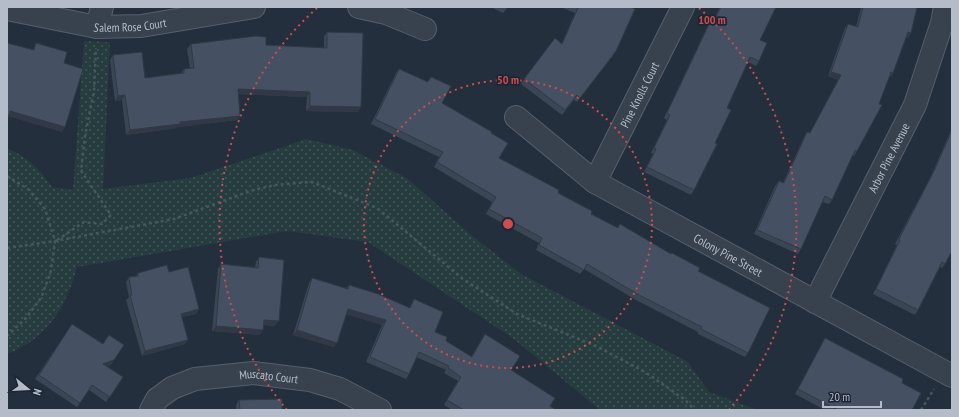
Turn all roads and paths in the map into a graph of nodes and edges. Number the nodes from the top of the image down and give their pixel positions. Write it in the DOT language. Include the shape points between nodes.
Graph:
graph roads {
  1 [pos="254,7"];
  2 [pos="359,7"];
  3 [pos="683,7"];
  4 [pos="944,7"];
  5 [pos="7,9"];
  6 [pos="99,17"];
  7 [pos="425,29"];
  8 [pos="516,117"];
  9 [pos="7,176"];
  10 [pos="595,182"];
  11 [pos="54,242"];
  12 [pos="7,248"];
  13 [pos="815,302"];
  14 [pos="7,336"];
  15 [pos="952,376"];
  16 [pos="154,404"];
  17 [pos="380,410"];
  18 [pos="695,410"];
  1 -- 6 [label="street, Salem Rose Court" via="141,26"];
  2 -- 7 [label="street" via="386,13"];
  3 -- 10 [label="street, Pine Knolls Court"];
  4 -- 13 [label="street, Arbor Pine Avenue" via="942,23 915,104"];
  5 -- 6 [label="street, Salem Rose Court"];
  6 -- 11 [label="path" via="94,91 81,171 110,215 102,224 84,222"];
  8 -- 10 [label="street, Colony Pine Street"];
  9 -- 11 [label="path" via="28,189 45,209"];
  10 -- 13 [label="street, Colony Pine Street"];
  11 -- 12 [label="path"];
  11 -- 14 [label="path" via="51,271 41,298 26,318"];
  11 -- 18 [label="path" via="174,220 275,185 312,182 376,208 463,279 517,314 596,346 645,372 684,399"];
  13 -- 15 [label="street, Colony Pine Street"];
  16 -- 17 [label="street, Muscato Court" via="172,388 195,379 252,373 310,380 340,389"];
}
